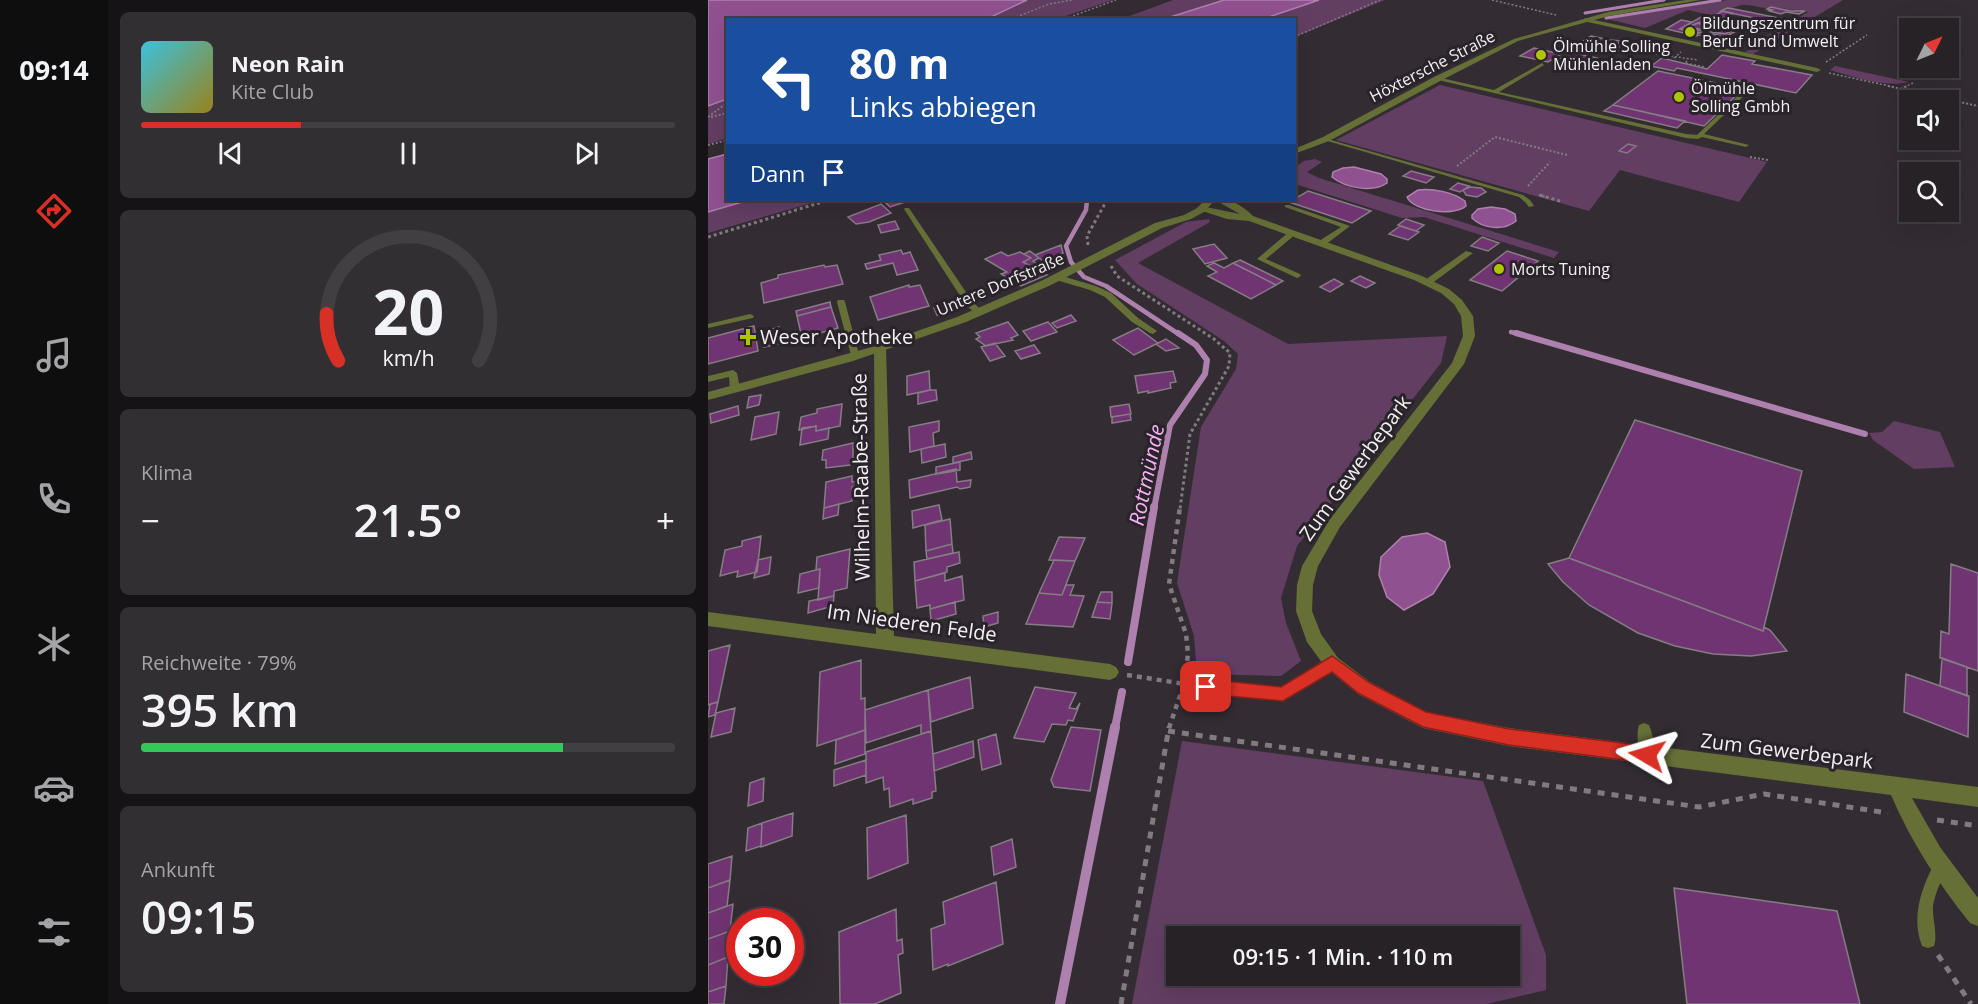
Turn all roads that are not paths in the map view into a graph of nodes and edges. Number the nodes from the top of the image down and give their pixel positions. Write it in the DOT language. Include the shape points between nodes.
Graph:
graph roads {
  1 [pos="1698,0"];
  2 [pos="1583,20"];
  3 [pos="1542,64"];
  4 [pos="1816,69"];
  5 [pos="1437,79"];
  6 [pos="1748,89"];
  7 [pos="1495,92"];
  8 [pos="1701,135"];
  9 [pos="1326,139"];
  10 [pos="1746,145"];
  11 [pos="1298,151"];
  12 [pos="1206,201"];
  13 [pos="1209,201"];
  14 [pos="1222,201"];
  15 [pos="1287,206"];
  16 [pos="1532,207"];
  17 [pos="907,209"];
  18 [pos="1201,209"];
  19 [pos="1250,218"];
  20 [pos="1159,225"];
  21 [pos="1293,233"];
  22 [pos="1322,243"];
  23 [pos="1469,253"];
  24 [pos="1064,275"];
  25 [pos="1297,276"];
  26 [pos="1428,282"];
  27 [pos="841,302"];
  28 [pos="979,312"];
  29 [pos="750,316"];
  30 [pos="708,326"];
  31 [pos="1153,331"];
  32 [pos="880,348"];
  33 [pos="855,355"];
  34 [pos="708,379"];
  35 [pos="735,389"];
  36 [pos="708,396"];
  37 [pos="708,620"];
  38 [pos="885,641"];
  39 [pos="1332,663"];
  40 [pos="1110,672"];
  41 [pos="1206,687"];
  42 [pos="1644,729"];
  43 [pos="1647,755"];
  44 [pos="1896,787"];
  45 [pos="1978,797"];
  46 [pos="1939,869"];
  47 [pos="1978,915"];
  48 [pos="1928,940"];
  1 -- 2 [label="street, Höxtersche Straße"];
  2 -- 4 [label="street"];
  2 -- 5 [label="street, Höxtersche Straße" via="1508,44"];
  3 -- 7 [label="lane"];
  5 -- 7 [label="lane"];
  5 -- 9 [label="street, Höxtersche Straße"];
  6 -- 8 [label="lane"];
  7 -- 8 [label="lane" via="1686,136"];
  8 -- 10 [label="lane"];
  9 -- 11 [label="street, Höxtersche Straße"];
  9 -- 16 [label="lane" via="1521,196"];
  12 -- 20 [label="street, Untere Dorfstraße" via="1163,219"];
  13 -- 18 [label="street, Untere Dorfstraße"];
  14 -- 19 [label="street, Zum Gewerbepark"];
  15 -- 22 [label="lane" via="1346,226"];
  17 -- 28 [label="lane" via="969,303"];
  18 -- 19 [label="street, Zum Gewerbepark"];
  18 -- 20 [label="street, Untere Dorfstraße" via="1175,223"];
  19 -- 21 [label="street, Zum Gewerbepark"];
  20 -- 24 [label="street, Untere Dorfstraße"];
  21 -- 22 [label="street, Zum Gewerbepark"];
  21 -- 25 [label="lane" via="1261,259"];
  22 -- 26 [label="street, Zum Gewerbepark"];
  23 -- 26 [label="lane"];
  24 -- 28 [label="street, Untere Dorfstraße"];
  24 -- 31 [label="lane" via="1108,295"];
  26 -- 39 [label="street, Zum Gewerbepark" via="1458,302 1467,316 1469,336 1458,364 1335,524 1310,566 1305,611 1313,637"];
  27 -- 33 [label="lane"];
  28 -- 32 [label="street, Untere Dorfstraße"];
  29 -- 30 [label="lane"];
  32 -- 33 [label="street, Untere Dorfstraße"];
  32 -- 38 [label="street, Wilhelm-Raabe-Straße"];
  33 -- 35 [label="street, Untere Dorfstraße"];
  34 -- 35 [label="lane" via="733,373"];
  35 -- 36 [label="street, Untere Dorfstraße"];
  37 -- 38 [label="street, Im Niederen Felde"];
  38 -- 40 [label="street, Im Niederen Felde"];
  39 -- 41 [label="lane" via="1283,694"];
  39 -- 43 [label="street, Zum Gewerbepark" via="1364,688 1423,720 1509,737"];
  42 -- 43 [label="lane"];
  43 -- 44 [label="street, Zum Gewerbepark"];
  44 -- 45 [label="street, Zum Gewerbepark"];
  44 -- 46 [label="street"];
  46 -- 47 [label="street"];
  46 -- 48 [label="lane" via="1926,893"];
}
